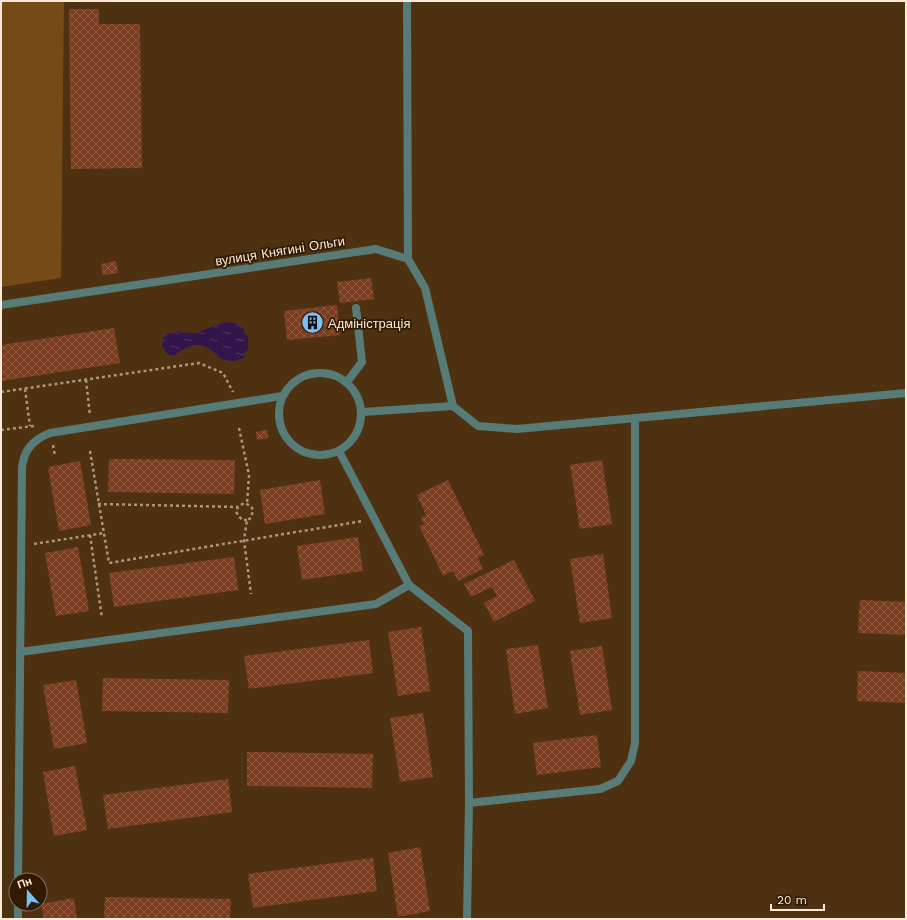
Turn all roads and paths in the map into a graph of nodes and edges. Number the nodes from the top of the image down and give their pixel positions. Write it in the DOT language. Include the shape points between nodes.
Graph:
graph roads {
  1 [pos="407,1"];
  2 [pos="408,259"];
  3 [pos="1,305"];
  4 [pos="356,308"];
  5 [pos="86,380"];
  6 [pos="347,382"];
  7 [pos="25,389"];
  8 [pos="1,392"];
  9 [pos="906,393"];
  10 [pos="234,394"];
  11 [pos="282,396"];
  12 [pos="453,406"];
  13 [pos="362,412"];
  14 [pos="90,416"];
  15 [pos="636,418"];
  16 [pos="41,425"];
  17 [pos="30,426"];
  18 [pos="239,428"];
  19 [pos="1,430"];
  20 [pos="52,443"];
  21 [pos="90,451"];
  22 [pos="338,451"];
  23 [pos="55,456"];
  24 [pos="98,504"];
  25 [pos="247,504"];
  26 [pos="238,507"];
  27 [pos="247,520"];
  28 [pos="364,521"];
  29 [pos="104,533"];
  30 [pos="90,535"];
  31 [pos="244,540"];
  32 [pos="32,544"];
  33 [pos="409,585"];
  34 [pos="252,594"];
  35 [pos="102,618"];
  36 [pos="20,652"];
  37 [pos="469,803"];
  38 [pos="18,872"];
  39 [pos="467,919"];
  1 -- 2 [label="street"];
  2 -- 3 [label="street, вулиця Княгині Ольги" via="376,249"];
  2 -- 12 [label="street" via="425,288"];
  4 -- 6 [label="street" via="362,362"];
  5 -- 7 [label="path"];
  5 -- 10 [label="path" via="199,363 223,374"];
  5 -- 14 [label="path"];
  6 -- 11 [label="street" via="334,374 315,372 296,380"];
  6 -- 13 [label="street" via="357,394"];
  7 -- 8 [label="path"];
  7 -- 17 [label="path"];
  9 -- 15 [label="street"];
  11 -- 22 [label="street" via="279,406 280,426 294,446 315,455 327,455"];
  11 -- 36 [label="street" via="50,433 33,442 24,456 22,465"];
  12 -- 13 [label="street"];
  12 -- 15 [label="street" via="478,426 517,429"];
  13 -- 22 [label="street" via="361,424 356,435"];
  15 -- 37 [label="street" via="635,743 631,761 618,780 600,789"];
  16 -- 17 [label="path"];
  17 -- 19 [label="path"];
  18 -- 25 [label="path" via="249,475"];
  20 -- 23 [label="path"];
  21 -- 24 [label="path"];
  22 -- 33 [label="street"];
  24 -- 26 [label="path"];
  24 -- 29 [label="path"];
  25 -- 26 [label="path"];
  25 -- 27 [label="path" via="251,506 253,514"];
  26 -- 27 [label="path" via="238,516 242,520"];
  27 -- 31 [label="path"];
  28 -- 31 [label="path"];
  29 -- 30 [label="path"];
  29 -- 31 [label="path" via="109,563"];
  30 -- 32 [label="path"];
  30 -- 35 [label="path"];
  31 -- 34 [label="path"];
  33 -- 36 [label="street" via="376,604"];
  33 -- 37 [label="street" via="468,631"];
  36 -- 38 [label="street"];
  37 -- 39 [label="street"];
}
